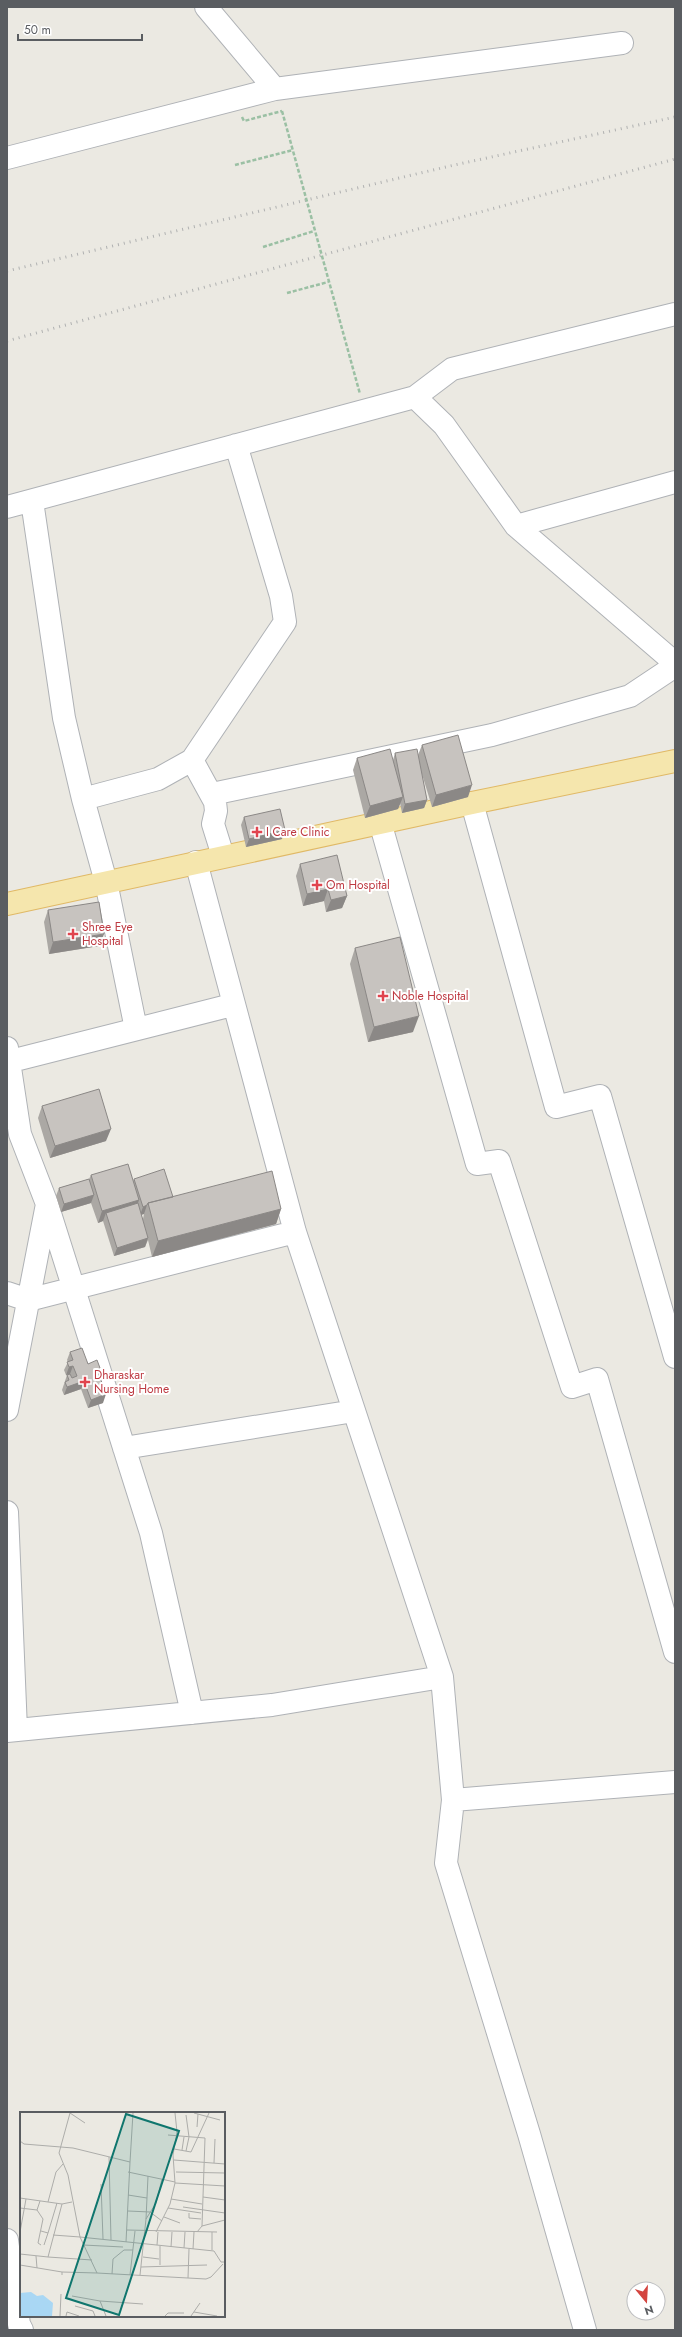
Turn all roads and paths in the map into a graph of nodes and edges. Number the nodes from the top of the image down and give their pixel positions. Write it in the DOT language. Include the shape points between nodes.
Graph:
graph roads {
  1 [pos="206,7"];
  2 [pos="622,43"];
  3 [pos="275,89"];
  4 [pos="244,121"];
  5 [pos="293,150"];
  6 [pos="7,158"];
  7 [pos="235,164"];
  8 [pos="314,231"];
  9 [pos="263,247"];
  10 [pos="328,282"];
  11 [pos="287,293"];
  12 [pos="675,314"];
  13 [pos="360,394"];
  14 [pos="415,397"];
  15 [pos="236,445"];
  16 [pos="675,482"];
  17 [pos="32,500"];
  18 [pos="7,507"];
  19 [pos="516,526"];
  20 [pos="675,665"];
  21 [pos="192,760"];
  22 [pos="675,761"];
  23 [pos="212,794"];
  24 [pos="83,799"];
  25 [pos="472,802"];
  26 [pos="380,822"];
  27 [pos="223,856"];
  28 [pos="196,862"];
  29 [pos="106,882"];
  30 [pos="7,904"];
  31 [pos="232,1005"];
  32 [pos="136,1029"];
  33 [pos="8,1057"];
  34 [pos="47,1204"];
  35 [pos="295,1232"];
  36 [pos="74,1289"];
  37 [pos="7,1293"];
  38 [pos="28,1300"];
  39 [pos="675,1357"];
  40 [pos="7,1410"];
  41 [pos="354,1411"];
  42 [pos="124,1448"];
  43 [pos="7,1512"];
  44 [pos="675,1652"];
  45 [pos="442,1677"];
  46 [pos="192,1713"];
  47 [pos="11,1730"];
  48 [pos="675,1782"];
  49 [pos="453,1800"];
  50 [pos="7,2240"];
  51 [pos="13,2263"];
  52 [pos="22,2330"];
  53 [pos="584,2330"];
  1 -- 3 [label="street"];
  2 -- 3 [label="street"];
  3 -- 6 [label="street"];
  4 -- 5 [label="path, bridge" via="282,111"];
  5 -- 7 [label="path"];
  5 -- 8 [label="path, bridge"];
  8 -- 9 [label="path"];
  8 -- 10 [label="path, bridge"];
  10 -- 11 [label="path"];
  10 -- 13 [label="path, bridge"];
  12 -- 14 [label="street" via="452,370"];
  14 -- 15 [label="street"];
  14 -- 19 [label="street" via="444,425"];
  15 -- 17 [label="street"];
  15 -- 21 [label="street" via="281,596 285,622"];
  16 -- 19 [label="street"];
  17 -- 18 [label="street"];
  17 -- 24 [label="street" via="64,718"];
  19 -- 20 [label="street"];
  20 -- 23 [label="street" via="630,696 492,735"];
  21 -- 23 [label="street"];
  21 -- 24 [label="street" via="158,778"];
  22 -- 25 [label="main road"];
  23 -- 27 [label="street" via="216,811 213,824"];
  24 -- 29 [label="street"];
  25 -- 26 [label="main road"];
  25 -- 39 [label="street" via="556,1107 600,1096"];
  26 -- 27 [label="main road"];
  26 -- 44 [label="street" via="477,1164 499,1161 572,1387 597,1379"];
  27 -- 28 [label="main road"];
  28 -- 29 [label="main road"];
  28 -- 31 [label="street"];
  29 -- 30 [label="main road"];
  29 -- 32 [label="street"];
  31 -- 32 [label="street"];
  31 -- 35 [label="street"];
  32 -- 33 [label="street"];
  33 -- 34 [label="street" via="20,1134"];
  34 -- 36 [label="street"];
  34 -- 38 [label="street"];
  35 -- 36 [label="street"];
  35 -- 41 [label="street"];
  36 -- 38 [label="street"];
  36 -- 42 [label="street"];
  37 -- 38 [label="street"];
  38 -- 40 [label="street"];
  41 -- 42 [label="street"];
  41 -- 45 [label="street"];
  42 -- 46 [label="street" via="151,1533"];
  43 -- 47 [label="street"];
  45 -- 46 [label="street" via="272,1705"];
  45 -- 49 [label="street"];
  46 -- 47 [label="street"];
  48 -- 49 [label="street"];
  49 -- 53 [label="street" via="446,1863 529,2134"];
  50 -- 51 [label="street"];
  51 -- 52 [label="street" via="19,2324"];
}
